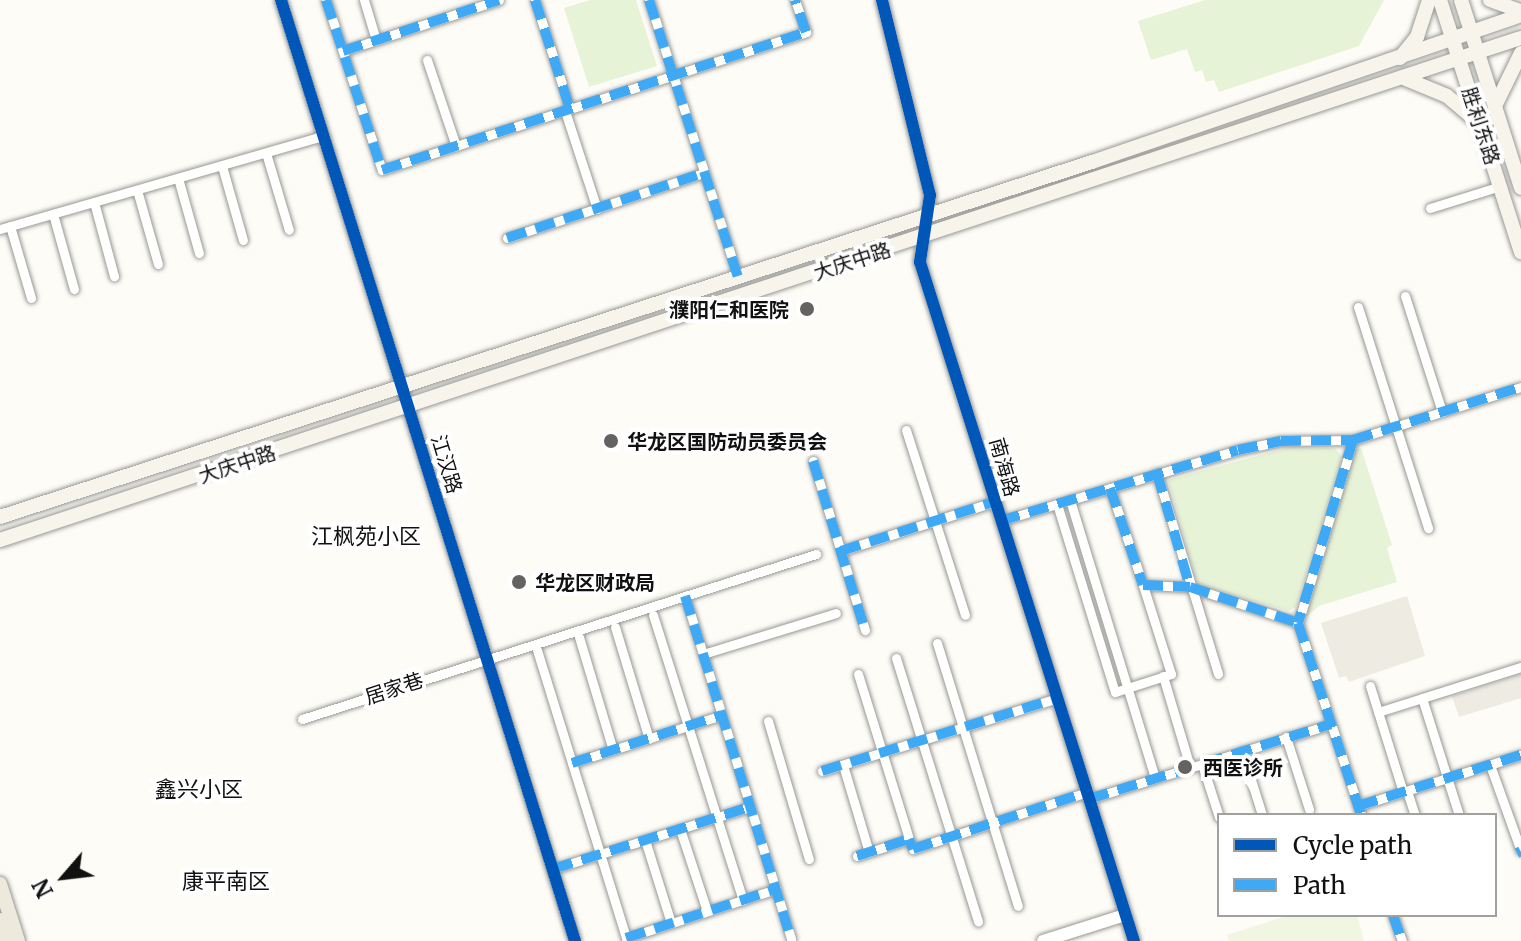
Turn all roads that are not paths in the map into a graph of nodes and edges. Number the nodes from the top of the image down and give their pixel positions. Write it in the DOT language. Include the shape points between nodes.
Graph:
graph roads {
  1 [pos="281,0"];
  2 [pos="326,0"];
  3 [pos="364,0"];
  4 [pos="499,0"];
  5 [pos="535,0"];
  6 [pos="649,0"];
  7 [pos="795,0"];
  8 [pos="882,0"];
  9 [pos="1429,0"];
  10 [pos="1440,0"];
  11 [pos="1461,0"];
  12 [pos="1490,0"];
  13 [pos="1521,13"];
  14 [pos="1472,33"];
  15 [pos="1521,38"];
  16 [pos="1453,39"];
  17 [pos="376,40"];
  18 [pos="343,51"];
  19 [pos="1478,53"];
  20 [pos="1521,53"];
  21 [pos="1400,58"];
  22 [pos="427,60"];
  23 [pos="1460,60"];
  24 [pos="673,76"];
  25 [pos="1406,79"];
  26 [pos="1495,106"];
  27 [pos="567,110"];
  28 [pos="1481,124"];
  29 [pos="323,136"];
  30 [pos="456,146"];
  31 [pos="266,153"];
  32 [pos="222,166"];
  33 [pos="704,173"];
  34 [pos="178,178"];
  35 [pos="1500,186"];
  36 [pos="1521,188"];
  37 [pos="137,190"];
  38 [pos="94,202"];
  39 [pos="1430,208"];
  40 [pos="597,209"];
  41 [pos="53,214"];
  42 [pos="926,216"];
  43 [pos="5,228"];
  44 [pos="289,230"];
  45 [pos="507,238"];
  46 [pos="923,238"];
  47 [pos="243,240"];
  48 [pos="1521,252"];
  49 [pos="199,253"];
  50 [pos="158,264"];
  51 [pos="114,276"];
  52 [pos="738,277"];
  53 [pos="74,289"];
  54 [pos="1405,296"];
  55 [pos="31,298"];
  56 [pos="1358,307"];
  57 [pos="1521,387"];
  58 [pos="402,388"];
  59 [pos="409,408"];
  60 [pos="1442,412"];
  61 [pos="1395,427"];
  62 [pos="906,430"];
  63 [pos="1353,440"];
  64 [pos="813,461"];
  65 [pos="1157,473"];
  66 [pos="1110,488"];
  67 [pos="1070,500"];
  68 [pos="994,502"];
  69 [pos="1057,504"];
  70 [pos="0,517"];
  71 [pos="1000,521"];
  72 [pos="935,522"];
  73 [pos="1428,528"];
  74 [pos="0,540"];
  75 [pos="841,551"];
  76 [pos="816,554"];
  77 [pos="1143,585"];
  78 [pos="1190,587"];
  79 [pos="685,596"];
  80 [pos="836,613"];
  81 [pos="653,615"];
  82 [pos="965,615"];
  83 [pos="1298,623"];
  84 [pos="615,627"];
  85 [pos="865,630"];
  86 [pos="579,637"];
  87 [pos="937,643"];
  88 [pos="537,650"];
  89 [pos="703,654"];
  90 [pos="487,658"];
  91 [pos="896,658"];
  92 [pos="1521,667"];
  93 [pos="858,674"];
  94 [pos="1218,674"];
  95 [pos="1163,676"];
  96 [pos="1370,686"];
  97 [pos="1128,687"];
  98 [pos="1058,698"];
  99 [pos="1422,698"];
  100 [pos="1378,712"];
  101 [pos="722,715"];
  102 [pos="302,719"];
  103 [pos="768,721"];
  104 [pos="1331,724"];
  105 [pos="688,726"];
  106 [pos="963,727"];
  107 [pos="1286,737"];
  108 [pos="649,739"];
  109 [pos="922,740"];
  110 [pos="613,750"];
  111 [pos="1242,751"];
  112 [pos="882,752"];
  113 [pos="1521,755"];
  114 [pos="572,763"];
  115 [pos="1202,764"];
  116 [pos="843,765"];
  117 [pos="1490,765"];
  118 [pos="1190,767"];
  119 [pos="822,771"];
  120 [pos="1155,778"];
  121 [pos="1447,778"];
  122 [pos="1405,791"];
  123 [pos="1088,796"];
  124 [pos="750,807"];
  125 [pos="1309,809"];
  126 [pos="1359,810"];
  127 [pos="1218,813"];
  128 [pos="1261,813"];
  129 [pos="1414,813"];
  130 [pos="1458,813"];
  131 [pos="716,817"];
  132 [pos="992,822"];
  133 [pos="680,829"];
  134 [pos="952,835"];
  135 [pos="909,839"];
  136 [pos="645,840"];
  137 [pos="1521,851"];
  138 [pos="869,852"];
  139 [pos="600,854"];
  140 [pos="857,856"];
  141 [pos="809,859"];
  142 [pos="553,869"];
  143 [pos="0,884"];
  144 [pos="776,889"];
  145 [pos="743,900"];
  146 [pos="1018,906"];
  147 [pos="707,911"];
  148 [pos="1125,915"];
  149 [pos="1394,917"];
  150 [pos="0,920"];
  151 [pos="978,922"];
  152 [pos="671,923"];
  153 [pos="791,939"];
  154 [pos="626,940"];
  155 [pos="7,941"];
  156 [pos="18,941"];
  157 [pos="575,941"];
  158 [pos="1043,941"];
  159 [pos="1134,941"];
  160 [pos="1402,941"];
  1 -- 29 [label="street, 江汉路"];
  2 -- 18 [label="street"];
  3 -- 17 [label="street"];
  4 -- 17 [label="street"];
  5 -- 27 [label="street"];
  6 -- 24 [label="street"];
  7 -- 24 [label="street" via="806,32"];
  8 -- 42 [label="street, 南海路" via="930,195"];
  9 -- 21 [label="main road" via="1417,37"];
  10 -- 16 [label="main road, 胜利东路"];
  11 -- 14 [label="main road, 胜利东路"];
  12 -- 13 [label="main road"];
  13 -- 14 [label="main road, 大庆中路"];
  14 -- 16 [label="main road, 大庆中路"];
  14 -- 19 [label="main road, 胜利东路"];
  15 -- 19 [label="main road, 大庆中路"];
  16 -- 21 [label="main road, 大庆中路"];
  16 -- 23 [label="main road, 胜利东路"];
  17 -- 18 [label="street"];
  18 -- 30 [label="street" via="382,170"];
  19 -- 23 [label="main road, 大庆中路"];
  19 -- 26 [label="main road, 胜利东路"];
  20 -- 26 [label="main road"];
  21 -- 42 [label="main road, 大庆中路"];
  22 -- 30 [label="street"];
  23 -- 25 [label="main road, 大庆中路"];
  23 -- 28 [label="main road, 胜利东路"];
  24 -- 27 [label="street"];
  24 -- 33 [label="street"];
  25 -- 28 [label="main road" via="1447,96"];
  25 -- 46 [label="main road, 大庆中路"];
  26 -- 36 [label="main road, 胜利东路"];
  27 -- 30 [label="street"];
  27 -- 40 [label="street"];
  28 -- 35 [label="main road, 胜利东路"];
  29 -- 31 [label="street"];
  29 -- 58 [label="street, 江汉路"];
  31 -- 32 [label="street"];
  31 -- 44 [label="street"];
  32 -- 34 [label="street"];
  32 -- 47 [label="street"];
  33 -- 40 [label="street"];
  33 -- 52 [label="street"];
  34 -- 37 [label="street"];
  34 -- 49 [label="street"];
  35 -- 39 [label="street"];
  35 -- 48 [label="main road, 胜利东路"];
  37 -- 38 [label="street"];
  37 -- 50 [label="street"];
  38 -- 41 [label="street"];
  38 -- 51 [label="street"];
  40 -- 45 [label="street"];
  41 -- 43 [label="street"];
  41 -- 53 [label="street"];
  42 -- 46 [label="street, 南海路"];
  42 -- 52 [label="main road, 大庆中路"];
  43 -- 55 [label="street"];
  46 -- 59 [label="main road, 大庆中路"];
  46 -- 68 [label="street, 南海路" via="920,262"];
  52 -- 58 [label="main road, 大庆中路"];
  54 -- 60 [label="street"];
  56 -- 61 [label="street"];
  57 -- 60 [label="street"];
  58 -- 59 [label="street, 江汉路"];
  58 -- 70 [label="main road, 大庆中路"];
  59 -- 74 [label="main road, 大庆中路"];
  59 -- 90 [label="street, 江汉路"];
  60 -- 61 [label="street"];
  61 -- 63 [label="street"];
  61 -- 73 [label="street"];
  62 -- 72 [label="street"];
  63 -- 65 [label="street" via="1281,441"];
  63 -- 83 [label="street"];
  64 -- 75 [label="street"];
  65 -- 66 [label="street"];
  65 -- 78 [label="street"];
  66 -- 67 [label="street"];
  66 -- 77 [label="street"];
  67 -- 69 [label="street"];
  67 -- 97 [label="street"];
  68 -- 71 [label="street, 南海路"];
  68 -- 72 [label="street"];
  69 -- 71 [label="street"];
  69 -- 97 [label="street" via="1115,692"];
  71 -- 98 [label="street, 南海路"];
  72 -- 75 [label="street"];
  72 -- 82 [label="street"];
  75 -- 85 [label="street"];
  76 -- 79 [label="street, 居家巷"];
  77 -- 78 [label="street"];
  77 -- 95 [label="street" via="1171,674"];
  78 -- 83 [label="street"];
  78 -- 94 [label="street"];
  79 -- 89 [label="street"];
  79 -- 90 [label="street, 居家巷"];
  80 -- 89 [label="street"];
  81 -- 105 [label="street"];
  83 -- 104 [label="street"];
  84 -- 108 [label="street"];
  86 -- 110 [label="street"];
  87 -- 106 [label="street"];
  88 -- 114 [label="street"];
  89 -- 101 [label="street"];
  90 -- 102 [label="street, 居家巷"];
  90 -- 142 [label="street, 江汉路"];
  91 -- 109 [label="street"];
  92 -- 99 [label="street"];
  93 -- 112 [label="street"];
  95 -- 97 [label="street"];
  95 -- 118 [label="street"];
  96 -- 100 [label="street"];
  97 -- 120 [label="street"];
  98 -- 106 [label="street"];
  98 -- 123 [label="street, 南海路"];
  99 -- 100 [label="street"];
  99 -- 121 [label="street"];
  100 -- 122 [label="street"];
  101 -- 105 [label="street"];
  101 -- 124 [label="street"];
  103 -- 141 [label="street"];
  104 -- 107 [label="street"];
  104 -- 126 [label="street"];
  105 -- 108 [label="street"];
  105 -- 131 [label="street"];
  106 -- 109 [label="street"];
  106 -- 132 [label="street"];
  107 -- 111 [label="street"];
  107 -- 125 [label="street"];
  108 -- 110 [label="street"];
  109 -- 112 [label="street"];
  109 -- 134 [label="street"];
  110 -- 114 [label="street"];
  111 -- 115 [label="street"];
  111 -- 128 [label="street"];
  112 -- 116 [label="street"];
  112 -- 135 [label="street"];
  113 -- 117 [label="street"];
  114 -- 139 [label="street"];
  115 -- 118 [label="street"];
  115 -- 127 [label="street"];
  116 -- 119 [label="street"];
  116 -- 138 [label="street"];
  117 -- 121 [label="street"];
  117 -- 137 [label="street"];
  118 -- 120 [label="street"];
  120 -- 123 [label="street"];
  121 -- 122 [label="street"];
  121 -- 130 [label="street"];
  122 -- 126 [label="street"];
  122 -- 129 [label="street"];
  123 -- 132 [label="street"];
  123 -- 148 [label="street, 南海路"];
  124 -- 131 [label="street"];
  124 -- 144 [label="street"];
  131 -- 133 [label="street"];
  131 -- 145 [label="street"];
  132 -- 134 [label="street"];
  132 -- 146 [label="street"];
  133 -- 136 [label="street"];
  133 -- 147 [label="street"];
  134 -- 135 [label="street" via="913,849"];
  134 -- 151 [label="street"];
  135 -- 138 [label="street"];
  136 -- 139 [label="street"];
  136 -- 152 [label="street"];
  138 -- 140 [label="street"];
  139 -- 142 [label="street"];
  139 -- 154 [label="street"];
  142 -- 157 [label="street, 江汉路"];
  143 -- 156 [label="main road"];
  144 -- 145 [label="street"];
  144 -- 153 [label="street"];
  145 -- 147 [label="street"];
  147 -- 152 [label="street"];
  148 -- 158 [label="street"];
  148 -- 159 [label="street, 南海路"];
  149 -- 160 [label="street"];
  150 -- 155 [label="main road"];
  152 -- 154 [label="street"];
}
